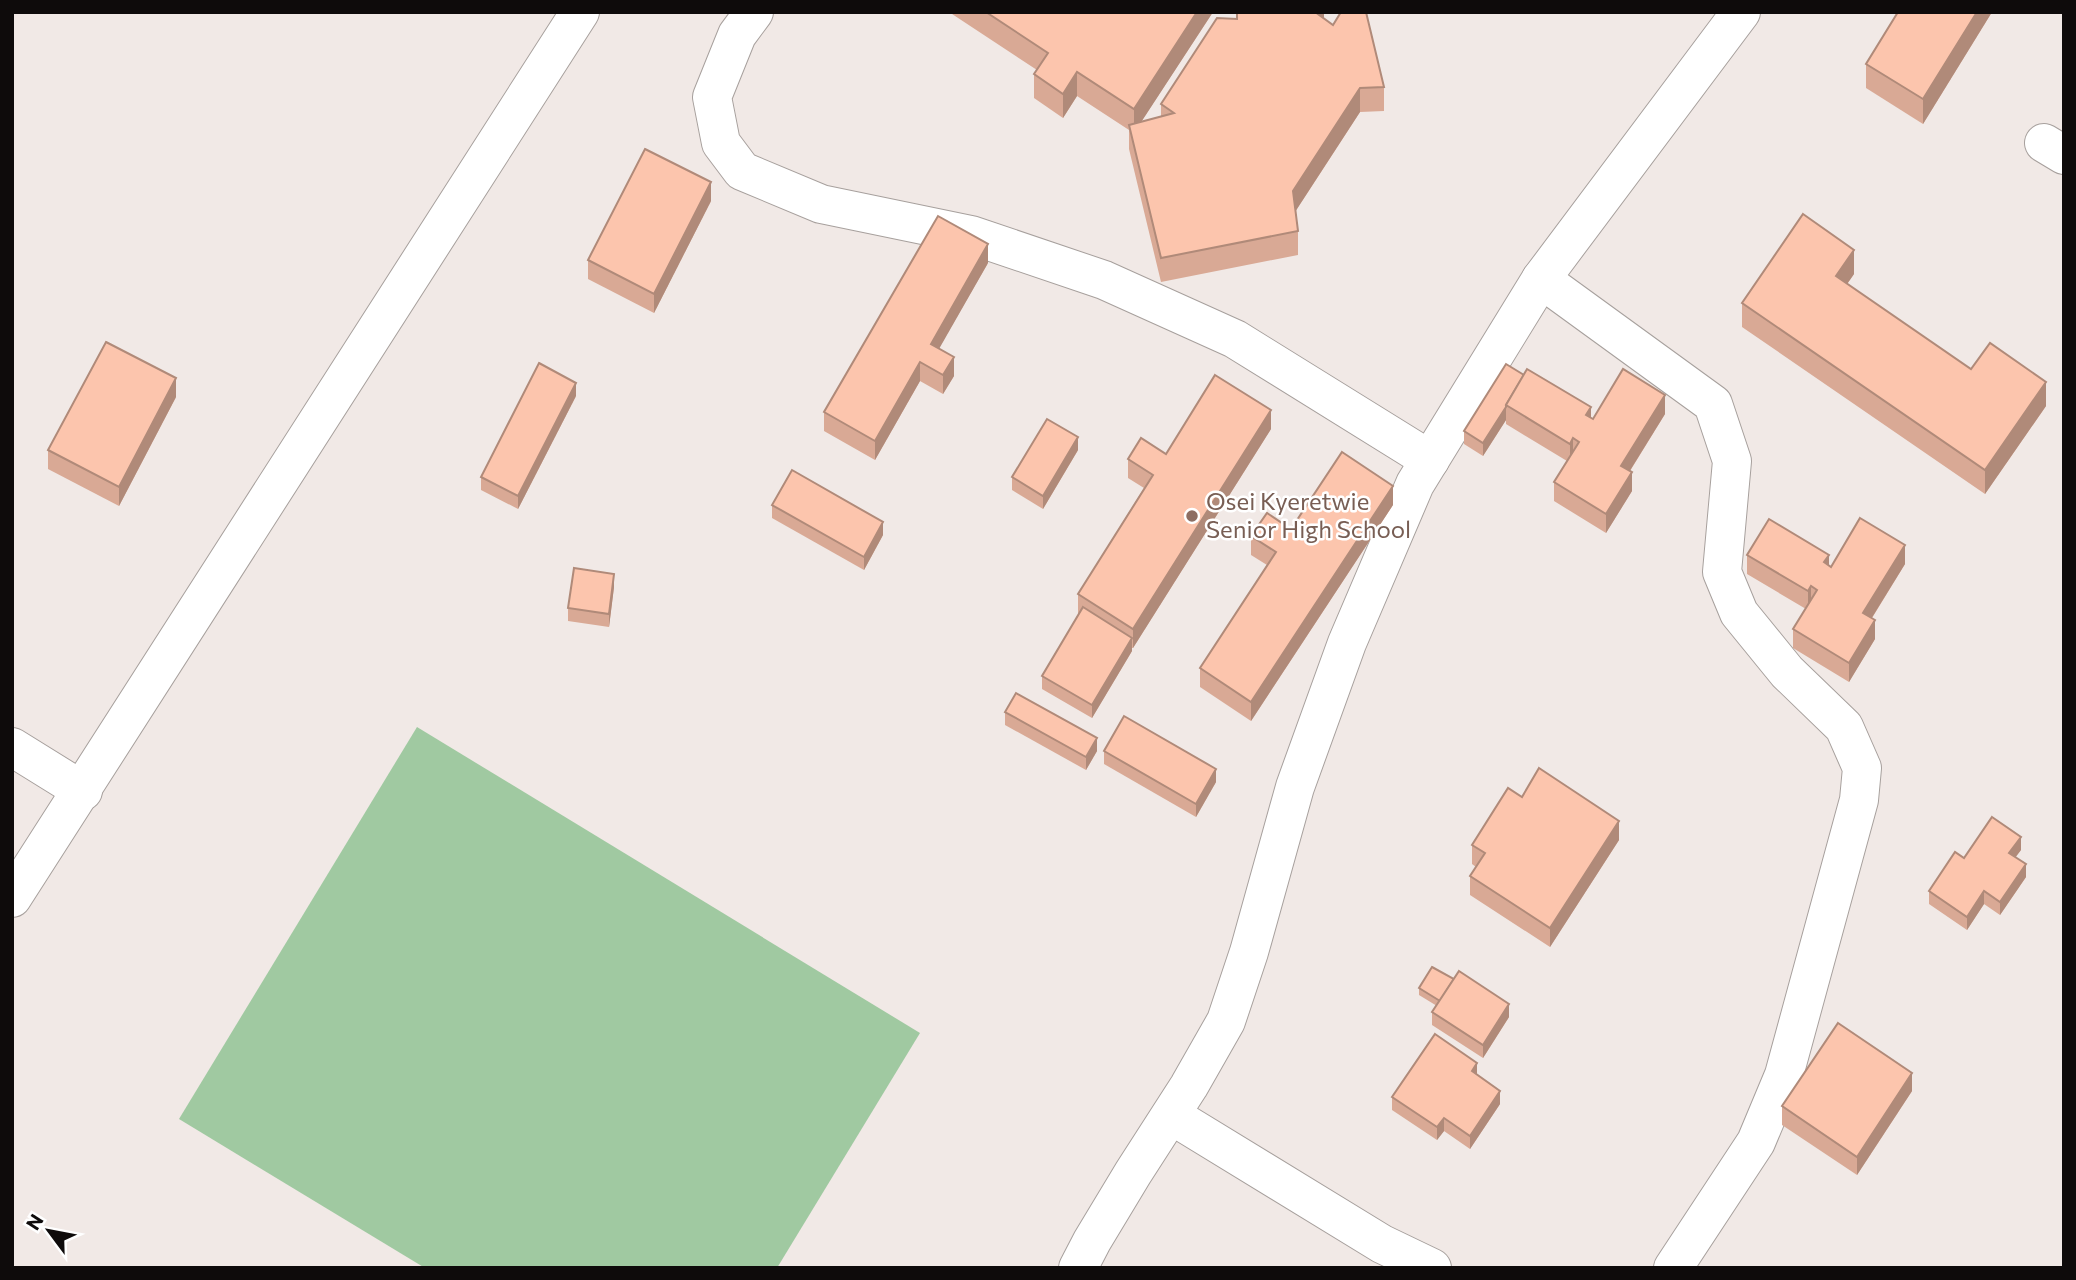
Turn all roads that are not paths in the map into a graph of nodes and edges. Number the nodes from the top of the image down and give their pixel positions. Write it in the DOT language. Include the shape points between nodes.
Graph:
graph roads {
  1 [pos="580,12"];
  2 [pos="754,12"];
  3 [pos="1741,12"];
  4 [pos="1541,279"];
  5 [pos="1430,460"];
  6 [pos="12,747"];
  7 [pos="83,791"];
  8 [pos="12,898"];
  9 [pos="1171,1115"];
  10 [pos="1078,1268"];
  11 [pos="1432,1268"];
  12 [pos="1673,1268"];
  1 -- 7 [label="street"];
  2 -- 5 [label="street" via="737,35 712,97 721,143 742,171 821,204 971,235 1104,280 1236,339"];
  3 -- 4 [label="street"];
  4 -- 5 [label="street"];
  4 -- 12 [label="street" via="1713,404 1732,461 1722,572 1739,613 1787,671 1844,727 1862,768 1859,800 1784,1075 1756,1142"];
  5 -- 9 [label="street" via="1415,484 1342,656 1294,787 1226,1021"];
  6 -- 7 [label="street"];
  7 -- 8 [label="street"];
  9 -- 10 [label="street"];
  9 -- 11 [label="street" via="1382,1244"];
}
